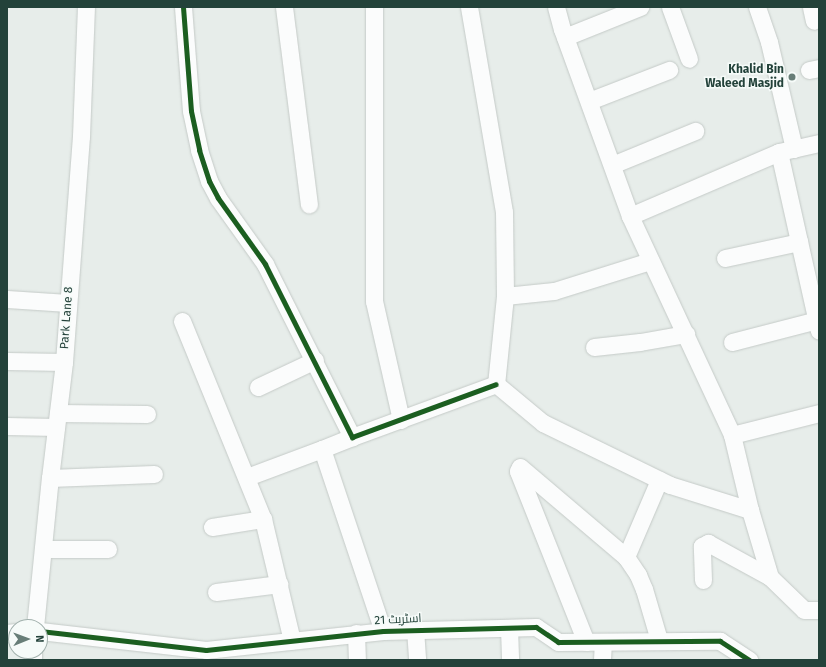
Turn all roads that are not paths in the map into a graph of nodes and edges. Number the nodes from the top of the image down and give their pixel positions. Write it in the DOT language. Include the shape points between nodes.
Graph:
graph roads {
  1 [pos="86,7"];
  2 [pos="183,7"];
  3 [pos="284,7"];
  4 [pos="374,7"];
  5 [pos="469,7"];
  6 [pos="556,7"];
  7 [pos="640,7"];
  8 [pos="670,7"];
  9 [pos="757,7"];
  10 [pos="565,37"];
  11 [pos="690,59"];
  12 [pos="669,70"];
  13 [pos="589,101"];
  14 [pos="694,131"];
  15 [pos="819,143"];
  16 [pos="786,151"];
  17 [pos="612,165"];
  18 [pos="309,204"];
  19 [pos="630,216"];
  20 [pos="799,242"];
  21 [pos="725,258"];
  22 [pos="650,261"];
  23 [pos="504,296"];
  24 [pos="7,299"];
  25 [pos="68,303"];
  26 [pos="182,321"];
  27 [pos="818,325"];
  28 [pos="686,334"];
  29 [pos="732,342"];
  30 [pos="594,347"];
  31 [pos="315,360"];
  32 [pos="7,361"];
  33 [pos="64,362"];
  34 [pos="496,384"];
  35 [pos="258,387"];
  36 [pos="819,413"];
  37 [pos="147,414"];
  38 [pos="57,420"];
  39 [pos="400,420"];
  40 [pos="7,426"];
  41 [pos="732,435"];
  42 [pos="352,437"];
  43 [pos="322,449"];
  44 [pos="154,474"];
  45 [pos="50,478"];
  46 [pos="247,478"];
  47 [pos="659,480"];
  48 [pos="750,510"];
  49 [pos="263,518"];
  50 [pos="212,527"];
  51 [pos="43,549"];
  52 [pos="108,549"];
  53 [pos="626,557"];
  54 [pos="770,577"];
  55 [pos="703,580"];
  56 [pos="279,584"];
  57 [pos="216,592"];
  58 [pos="819,610"];
  59 [pos="36,619"];
  60 [pos="508,628"];
  61 [pos="415,629"];
  62 [pos="383,631"];
  63 [pos="48,632"];
  64 [pos="356,633"];
  65 [pos="292,640"];
  66 [pos="659,640"];
  67 [pos="586,642"];
  68 [pos="603,642"];
  69 [pos="357,660"];
  70 [pos="417,660"];
  71 [pos="510,660"];
  72 [pos="602,660"];
  73 [pos="749,660"];
  1 -- 25 [label="street, Park Lane 8"];
  2 -- 31 [label="street" via="191,111 209,181 218,198 265,264"];
  3 -- 18 [label="street"];
  4 -- 39 [label="street" via="374,301"];
  5 -- 23 [label="street" via="504,212"];
  6 -- 10 [label="street"];
  7 -- 10 [label="street"];
  8 -- 11 [label="street"];
  9 -- 16 [label="street" via="769,42"];
  10 -- 13 [label="street"];
  12 -- 13 [label="street"];
  13 -- 17 [label="street"];
  14 -- 17 [label="street"];
  15 -- 16 [label="street"];
  16 -- 19 [label="street"];
  16 -- 20 [label="street"];
  17 -- 19 [label="street"];
  19 -- 22 [label="street"];
  20 -- 21 [label="street"];
  20 -- 27 [label="street"];
  22 -- 23 [label="street" via="554,291"];
  22 -- 28 [label="street"];
  23 -- 34 [label="street"];
  24 -- 25 [label="street"];
  25 -- 33 [label="street, Park Lane 8"];
  26 -- 46 [label="street"];
  27 -- 29 [label="street"];
  28 -- 30 [label="street"];
  28 -- 41 [label="street"];
  31 -- 35 [label="street"];
  31 -- 42 [label="street"];
  32 -- 33 [label="street"];
  33 -- 38 [label="street, Park Lane 8"];
  34 -- 39 [label="street"];
  34 -- 47 [label="street" via="543,423"];
  36 -- 41 [label="street"];
  37 -- 38 [label="street"];
  38 -- 40 [label="street"];
  38 -- 45 [label="street, Park Lane 8"];
  39 -- 42 [label="street"];
  41 -- 48 [label="street"];
  42 -- 43 [label="street"];
  43 -- 46 [label="street"];
  43 -- 62 [label="street"];
  44 -- 45 [label="street"];
  45 -- 51 [label="street, Park Lane 8"];
  46 -- 49 [label="street"];
  47 -- 48 [label="street"];
  47 -- 53 [label="street"];
  48 -- 54 [label="street"];
  49 -- 50 [label="street"];
  49 -- 56 [label="street"];
  51 -- 52 [label="street"];
  51 -- 59 [label="street, Park Lane 8"];
  53 -- 66 [label="street" via="644,589"];
  53 -- 67 [label="street" via="519,468 518,471"];
  54 -- 55 [label="street" via="708,543 702,546"];
  54 -- 58 [label="street" via="804,610"];
  56 -- 57 [label="street"];
  56 -- 65 [label="street"];
  60 -- 61 [label="street, اسٹریٹ 21"];
  60 -- 67 [label="street, اسٹریٹ 21" via="536,627 558,642"];
  60 -- 71 [label="street"];
  61 -- 62 [label="street, اسٹریٹ 21"];
  61 -- 70 [label="street"];
  62 -- 64 [label="street, اسٹریٹ 21"];
  63 -- 65 [label="street, اسٹریٹ 21" via="206,650"];
  64 -- 65 [label="street, اسٹریٹ 21"];
  64 -- 69 [label="street"];
  66 -- 68 [label="street, اسٹریٹ 21"];
  66 -- 73 [label="street, اسٹریٹ 21" via="720,641"];
  67 -- 68 [label="street, اسٹریٹ 21"];
  68 -- 72 [label="street"];
}
